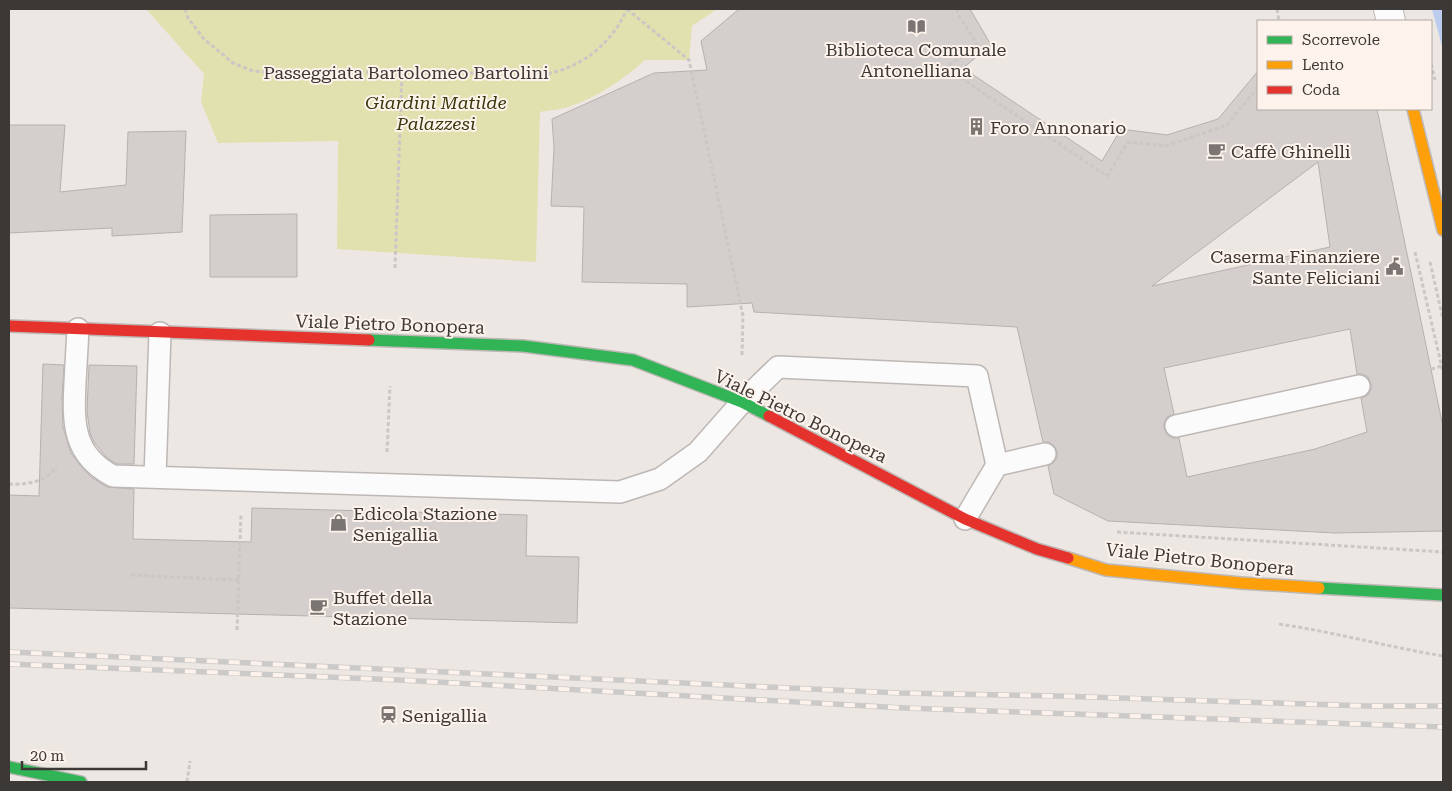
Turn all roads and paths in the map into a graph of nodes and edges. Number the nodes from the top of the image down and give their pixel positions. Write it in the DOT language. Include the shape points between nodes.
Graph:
graph roads {
  1 [pos="185,9"];
  2 [pos="627,9"];
  3 [pos="957,9"];
  4 [pos="402,72"];
  5 [pos="1257,89"];
  6 [pos="1413,110"];
  7 [pos="1443,230"];
  8 [pos="1415,251"];
  9 [pos="395,268"];
  10 [pos="9,326"];
  11 [pos="78,329"];
  12 [pos="160,333"];
  13 [pos="1442,366"];
  14 [pos="1431,369"];
  15 [pos="1443,372"];
  16 [pos="390,386"];
  17 [pos="1359,386"];
  18 [pos="742,402"];
  19 [pos="1176,426"];
  20 [pos="77,435"];
  21 [pos="387,441"];
  22 [pos="1045,454"];
  23 [pos="997,465"];
  24 [pos="155,477"];
  25 [pos="242,480"];
  26 [pos="9,484"];
  27 [pos="965,519"];
  28 [pos="1109,532"];
  29 [pos="1443,552"];
  30 [pos="130,575"];
  31 [pos="238,580"];
  32 [pos="1443,595"];
  33 [pos="237,630"];
  34 [pos="190,761"];
  35 [pos="9,767"];
  36 [pos="81,782"];
  37 [pos="187,782"];
  1 -- 4 [label="path, Passeggiata Bartolomeo Bartolini" via="204,39 233,63 253,71"];
  2 -- 4 [label="path, Passeggiata Bartolomeo Bartolini" via="604,43 585,60 564,71 546,74"];
  2 -- 18 [label="path" via="689,60 743,316"];
  3 -- 5 [label="path" via="977,43 946,68 1106,176 1128,142 1166,146 1227,124"];
  4 -- 9 [label="path"];
  6 -- 7 [label="main road"];
  8 -- 13 [label="path"];
  10 -- 11 [label="main road, Viale Pietro Bonopera"];
  11 -- 12 [label="main road, Viale Pietro Bonopera"];
  11 -- 20 [label="lane" via="74,412"];
  12 -- 18 [label="main road, Viale Pietro Bonopera" via="523,346 633,360"];
  12 -- 24 [label="lane"];
  13 -- 14 [label="path"];
  13 -- 15 [label="path"];
  16 -- 21 [label="path"];
  17 -- 19 [label="lane"];
  18 -- 23 [label="lane" via="778,367 977,376"];
  18 -- 25 [label="lane" via="698,452 660,479 620,492"];
  18 -- 27 [label="main road, Viale Pietro Bonopera"];
  20 -- 24 [label="lane" via="98,468 113,476"];
  20 -- 26 [label="path" via="52,473 27,485"];
  22 -- 23 [label="lane"];
  23 -- 27 [label="lane"];
  24 -- 25 [label="lane"];
  25 -- 31 [label="path"];
  27 -- 32 [label="main road, Viale Pietro Bonopera" via="1037,549 1106,570"];
  28 -- 29 [label="path"];
  30 -- 31 [label="path"];
  31 -- 33 [label="path"];
  34 -- 37 [label="path"];
  35 -- 36 [label="main road"];
}
